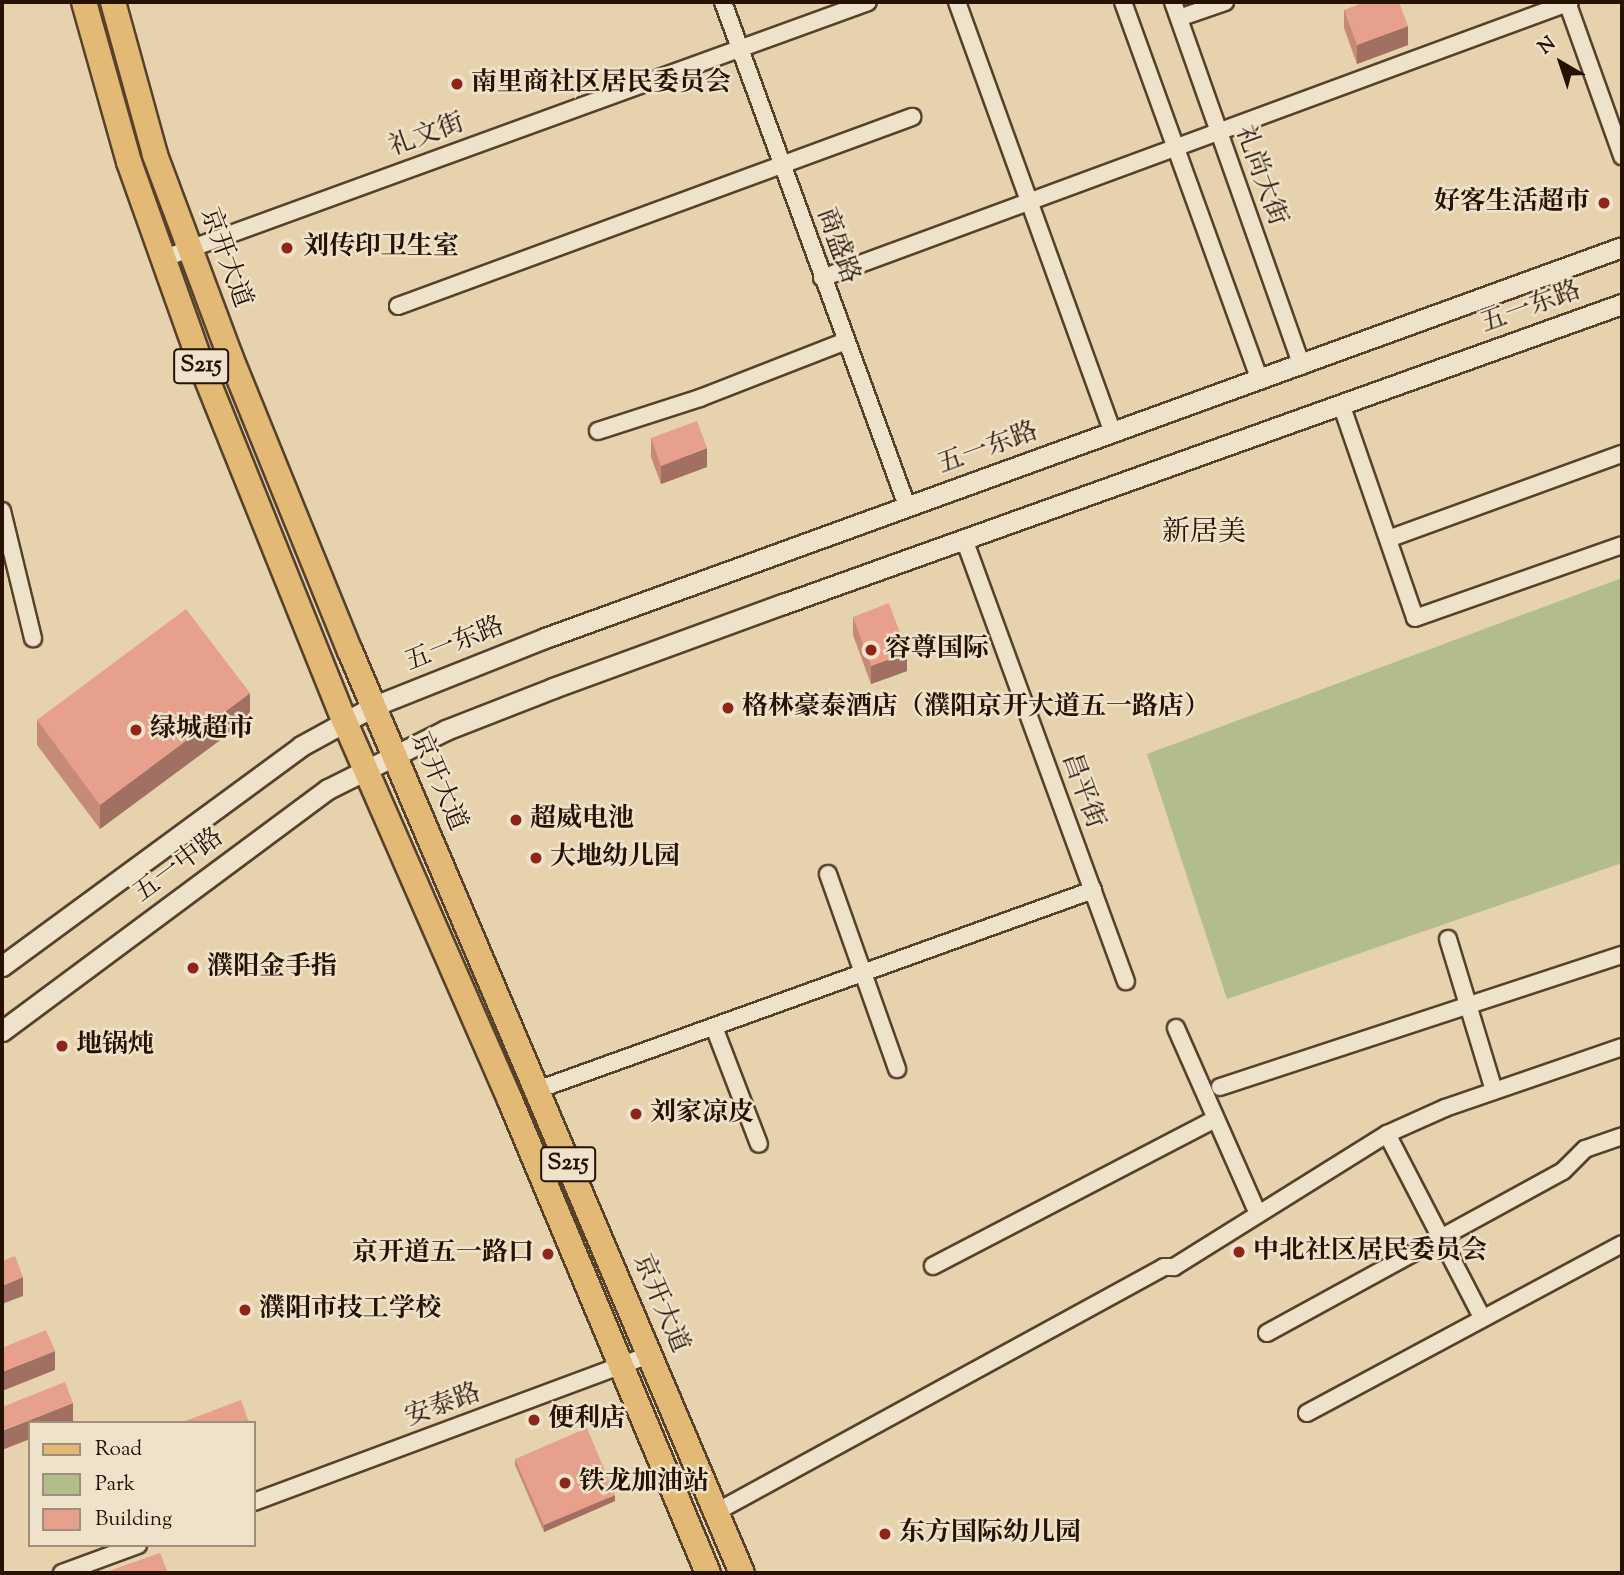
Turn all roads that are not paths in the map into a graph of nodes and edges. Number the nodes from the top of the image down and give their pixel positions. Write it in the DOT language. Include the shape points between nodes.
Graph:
graph roads {
  1 [pos="84,2"];
  2 [pos="113,2"];
  3 [pos="723,2"];
  4 [pos="868,2"];
  5 [pos="957,2"];
  6 [pos="1123,2"];
  7 [pos="1173,2"];
  8 [pos="1225,2"];
  9 [pos="1568,2"];
  10 [pos="1179,18"];
  11 [pos="740,48"];
  12 [pos="912,117"];
  13 [pos="1219,131"];
  14 [pos="1176,147"];
  15 [pos="1622,156"];
  16 [pos="781,164"];
  17 [pos="1029,201"];
  18 [pos="1622,247"];
  19 [pos="190,249"];
  20 [pos="162,259"];
  21 [pos="822,278"];
  22 [pos="1622,304"];
  23 [pos="398,306"];
  24 [pos="846,341"];
  25 [pos="1302,366"];
  26 [pos="1260,381"];
  27 [pos="1341,404"];
  28 [pos="598,431"];
  29 [pos="1113,433"];
  30 [pos="1622,454"];
  31 [pos="907,506"];
  32 [pos="2,511"];
  33 [pos="964,539"];
  34 [pos="1388,539"];
  35 [pos="1622,545"];
  36 [pos="33,638"];
  37 [pos="374,706"];
  38 [pos="344,720"];
  39 [pos="394,755"];
  40 [pos="365,769"];
  41 [pos="828,874"];
  42 [pos="1093,890"];
  43 [pos="1448,939"];
  44 [pos="1622,954"];
  45 [pos="2,966"];
  46 [pos="863,973"];
  47 [pos="1126,981"];
  48 [pos="1468,1005"];
  49 [pos="714,1027"];
  50 [pos="1176,1028"];
  51 [pos="2,1031"];
  52 [pos="1622,1047"];
  53 [pos="897,1069"];
  54 [pos="1220,1087"];
  55 [pos="537,1090"];
  56 [pos="1494,1090"];
  57 [pos="1215,1119"];
  58 [pos="1387,1134"];
  59 [pos="1622,1136"];
  60 [pos="759,1144"];
  61 [pos="1258,1214"];
  62 [pos="1441,1237"];
  63 [pos="1622,1244"];
  64 [pos="933,1266"];
  65 [pos="1482,1317"];
  66 [pos="1267,1333"];
  67 [pos="650,1355"];
  68 [pos="621,1366"];
  69 [pos="1307,1413"];
  70 [pos="256,1501"];
  71 [pos="718,1511"];
  72 [pos="133,1547"];
  73 [pos="62,1573"];
  74 [pos="708,1573"];
  75 [pos="742,1573"];
  1 -- 20 [label="main road, S215" via="128,162"];
  2 -- 19 [label="main road, 京开大道 / S215" via="155,155"];
  3 -- 11 [label="street, 商盛路"];
  4 -- 11 [label="street, 礼文街"];
  5 -- 17 [label="street"];
  6 -- 14 [label="street"];
  7 -- 10 [label="street, 礼尚大街"];
  8 -- 10 [label="street"];
  9 -- 13 [label="street"];
  9 -- 15 [label="street"];
  10 -- 13 [label="street, 礼尚大街"];
  11 -- 16 [label="street, 商盛路"];
  11 -- 19 [label="street, 礼文街"];
  12 -- 16 [label="street"];
  13 -- 14 [label="street"];
  13 -- 25 [label="street, 礼尚大街"];
  14 -- 17 [label="street"];
  14 -- 26 [label="street"];
  16 -- 21 [label="street, 商盛路"];
  16 -- 23 [label="street"];
  17 -- 21 [label="street"];
  17 -- 29 [label="street"];
  18 -- 25 [label="street, 五一东路"];
  19 -- 20 [label="street, 礼文街"];
  19 -- 37 [label="main road, 京开大道 / S215"];
  20 -- 38 [label="main road, S215"];
  21 -- 24 [label="street, 商盛路"];
  22 -- 27 [label="street, 五一东路"];
  24 -- 28 [label="street" via="700,398"];
  24 -- 31 [label="street, 商盛路"];
  25 -- 26 [label="street, 五一东路"];
  26 -- 29 [label="street, 五一东路"];
  27 -- 33 [label="street, 五一东路"];
  27 -- 34 [label="street"];
  29 -- 31 [label="street, 五一东路"];
  30 -- 34 [label="street"];
  31 -- 37 [label="street, 五一东路" via="545,638"];
  32 -- 36 [label="street"];
  33 -- 39 [label="street, 五一东路" via="552,688"];
  33 -- 42 [label="street, 昌平街"];
  34 -- 35 [label="street" via="1415,618"];
  37 -- 38 [label="street, 五一中路"];
  37 -- 39 [label="main road, 京开大道 / S215"];
  38 -- 40 [label="main road, S215"];
  38 -- 45 [label="street, 五一中路" via="239,790"];
  39 -- 40 [label="street, 五一中路"];
  39 -- 55 [label="main road, 京开大道 / S215"];
  40 -- 51 [label="street, 五一中路" via="267,833"];
  40 -- 68 [label="main road, S215"];
  41 -- 46 [label="street"];
  42 -- 46 [label="street"];
  42 -- 47 [label="street, 昌平街"];
  43 -- 48 [label="street"];
  44 -- 48 [label="street"];
  46 -- 49 [label="street"];
  46 -- 53 [label="street"];
  48 -- 54 [label="street"];
  48 -- 56 [label="street"];
  49 -- 55 [label="street"];
  49 -- 60 [label="street"];
  50 -- 57 [label="street"];
  52 -- 56 [label="street"];
  55 -- 67 [label="main road, 京开大道 / S215"];
  56 -- 58 [label="street"];
  57 -- 61 [label="street"];
  57 -- 64 [label="street"];
  58 -- 61 [label="street"];
  58 -- 62 [label="street"];
  59 -- 62 [label="street" via="1585,1149 1563,1171"];
  61 -- 71 [label="street" via="1174,1268 1164,1267"];
  62 -- 65 [label="street"];
  62 -- 66 [label="street"];
  63 -- 65 [label="street"];
  65 -- 69 [label="street"];
  67 -- 68 [label="street, 安泰路"];
  67 -- 71 [label="main road, 京开大道 / S215"];
  68 -- 70 [label="street, 安泰路"];
  68 -- 74 [label="main road, S215"];
  71 -- 75 [label="main road, 京开大道 / S215"];
  72 -- 73 [label="street"];
}
